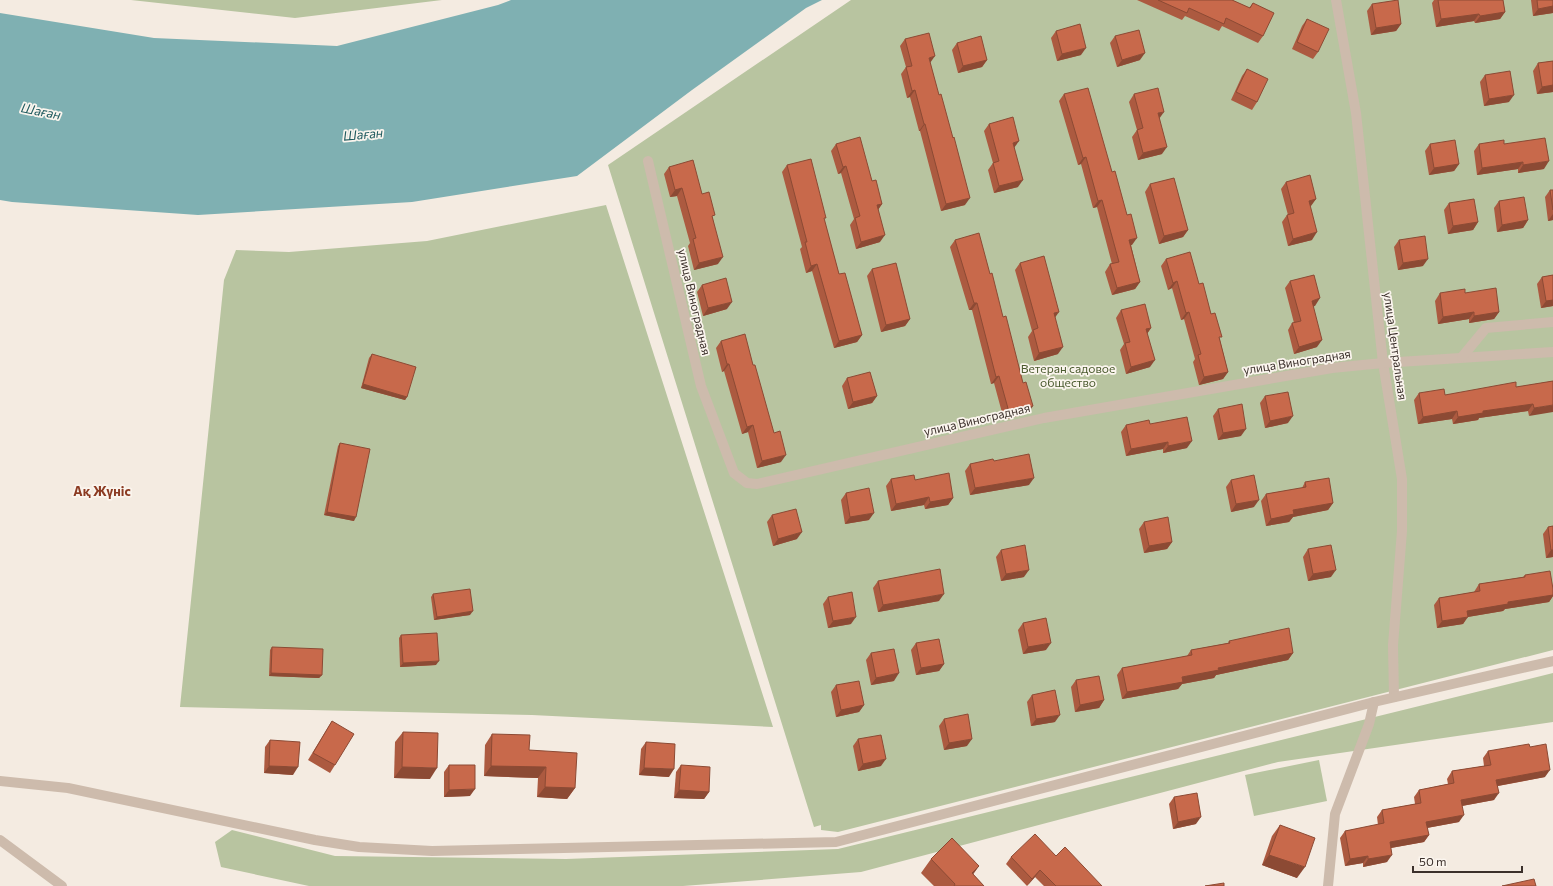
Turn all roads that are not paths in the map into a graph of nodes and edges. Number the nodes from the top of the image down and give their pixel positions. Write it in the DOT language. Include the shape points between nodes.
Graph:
graph roads {
  1 [pos="1336,0"];
  2 [pos="648,162"];
  3 [pos="1553,322"];
  4 [pos="1553,352"];
  5 [pos="1462,357"];
  6 [pos="1383,363"];
  7 [pos="1553,662"];
  8 [pos="1394,697"];
  9 [pos="1374,702"];
  10 [pos="0,781"];
  11 [pos="0,840"];
  12 [pos="62,886"];
  13 [pos="1328,886"];
  1 -- 6 [label="street, улица Центральная" via="1356,113"];
  2 -- 6 [label="street, улица Виноградная" via="701,386 734,473 747,483 757,484 1044,418 1332,368"];
  3 -- 5 [label="street" via="1486,328"];
  4 -- 5 [label="street, улица Виноградная"];
  5 -- 6 [label="street, улица Виноградная"];
  6 -- 8 [label="street, улица Центральная" via="1402,479 1402,531 1393,645"];
  7 -- 8 [label="street"];
  8 -- 9 [label="street"];
  9 -- 10 [label="street" via="836,842 432,851 359,846 315,840 68,788"];
  9 -- 13 [label="street" via="1369,724 1335,814"];
  11 -- 12 [label="street"];
}
